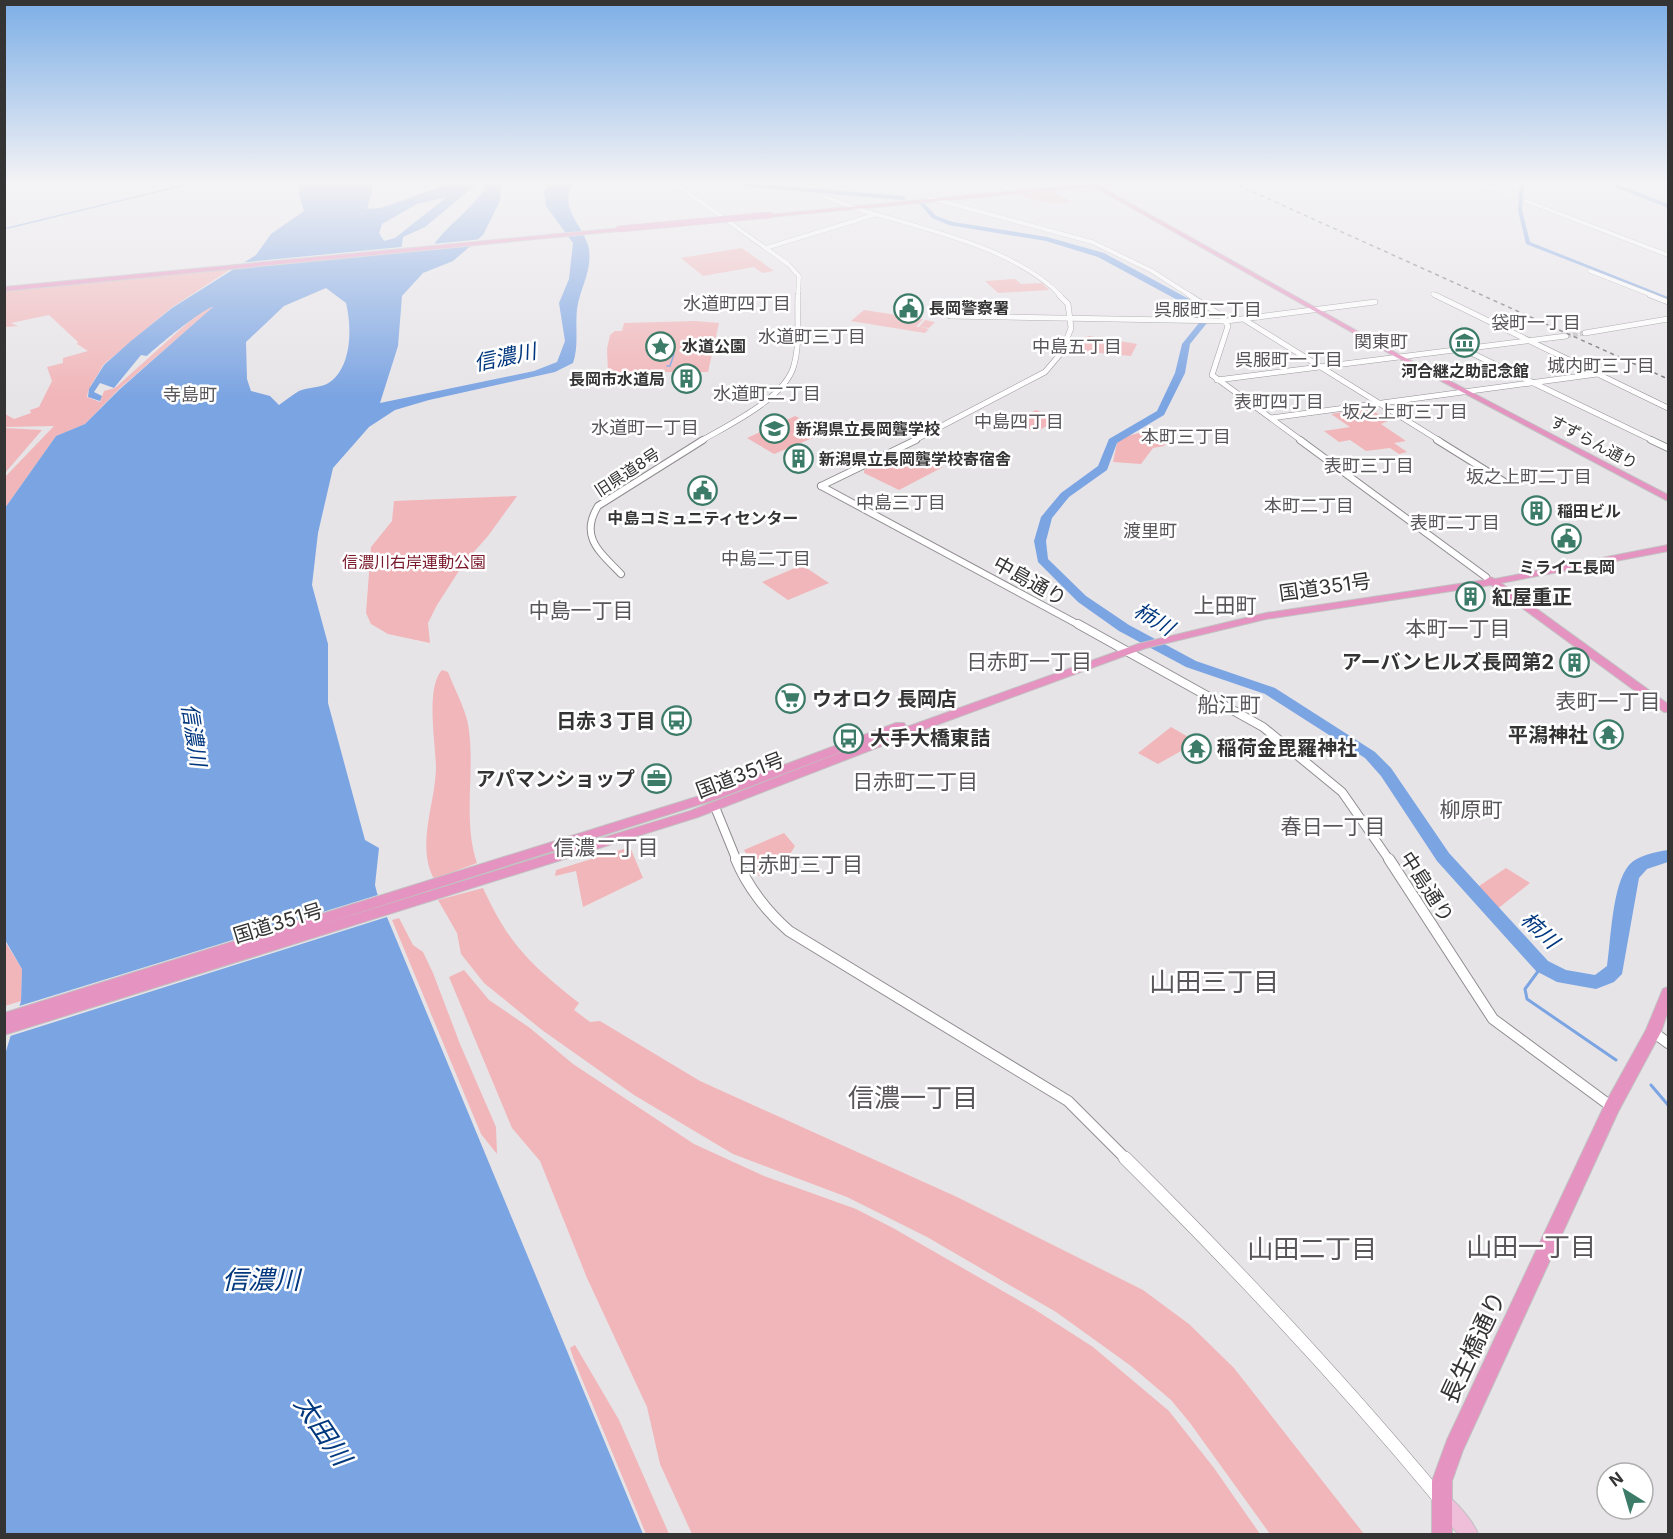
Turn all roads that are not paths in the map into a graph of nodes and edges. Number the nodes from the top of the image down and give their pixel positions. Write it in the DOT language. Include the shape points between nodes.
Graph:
graph roads {
  1 [pos="359,254"];
  2 [pos="774,254"];
  3 [pos="996,254"];
  4 [pos="1116,254"];
  5 [pos="1217,254"];
  6 [pos="1590,271"];
  7 [pos="1632,282"];
  8 [pos="4,288"];
  9 [pos="1433,294"];
  10 [pos="1668,296"];
  11 [pos="1375,302"];
  12 [pos="1668,302"];
  13 [pos="1317,310"];
  14 [pos="1071,319"];
  15 [pos="1668,319"];
  16 [pos="1245,320"];
  17 [pos="1226,321"];
  18 [pos="1585,333"];
  19 [pos="1566,336"];
  20 [pos="1532,342"];
  21 [pos="1461,348"];
  22 [pos="1396,355"];
  23 [pos="1321,366"];
  24 [pos="1597,374"];
  25 [pos="1217,380"];
  26 [pos="1532,383"];
  27 [pos="1469,392"];
  28 [pos="1382,403"];
  29 [pos="1668,408"];
  30 [pos="1271,418"];
  31 [pos="1668,448"];
  32 [pos="1503,481"];
  33 [pos="1668,498"];
  34 [pos="1668,542"];
  35 [pos="1668,548"];
  36 [pos="621,574"];
  37 [pos="1489,580"];
  38 [pos="1137,644"];
  39 [pos="1668,709"];
  40 [pos="715,807"];
  41 [pos="473,878"];
  42 [pos="1668,993"];
  43 [pos="4,1019"];
  44 [pos="4,1029"];
  45 [pos="1653,1032"];
  46 [pos="1668,1043"];
  47 [pos="1612,1107"];
  48 [pos="1444,1503"];
  49 [pos="1442,1534"];
  50 [pos="1469,1534"];
  1 -- 8 [label="highway, bridge"];
  2 -- 36 [label="street, 旧県道8号" via="799,276 794,366 783,385 764,402 598,506 588,531"];
  3 -- 14 [label="street" via="1017,262 1050,285 1068,304"];
  4 -- 17 [label="street" via="1152,271"];
  5 -- 13 [label="highway"];
  6 -- 12 [label="street"];
  7 -- 10 [label="street"];
  9 -- 20 [label="street"];
  11 -- 13 [label="street"];
  13 -- 16 [label="street"];
  13 -- 22 [label="highway"];
  14 -- 14 [label="street" via="950,316"];
  14 -- 17 [label="street"];
  14 -- 38 [label="street, 中島通り" via="1065,345 1051,368 821,486"];
  15 -- 18 [label="street"];
  16 -- 17 [label="street"];
  16 -- 23 [label="street"];
  17 -- 25 [label="street" via="1228,326 1212,375"];
  19 -- 20 [label="street"];
  20 -- 21 [label="street"];
  20 -- 24 [label="street"];
  21 -- 22 [label="street"];
  21 -- 26 [label="street"];
  22 -- 23 [label="street"];
  22 -- 27 [label="highway"];
  23 -- 25 [label="street"];
  23 -- 28 [label="street"];
  24 -- 26 [label="street"];
  24 -- 29 [label="street"];
  25 -- 30 [label="street"];
  26 -- 27 [label="street"];
  26 -- 31 [label="street"];
  27 -- 28 [label="street"];
  27 -- 33 [label="highway, すずらん通り"];
  28 -- 30 [label="street"];
  28 -- 32 [label="street"];
  30 -- 37 [label="street"];
  34 -- 37 [label="highway, 国道351号"];
  35 -- 37 [label="highway, 国道351号"];
  37 -- 38 [label="highway, 国道351号" via="1266,616"];
  37 -- 39 [label="highway"];
  38 -- 40 [label="highway, 国道351号"];
  38 -- 41 [label="highway, 国道351号"];
  38 -- 47 [label="street, 中島通り" via="1251,719 1342,792 1493,1019"];
  40 -- 41 [label="highway, 国道351号"];
  40 -- 48 [label="street" via="741,871 778,921 883,990 1068,1101 1232,1264"];
  41 -- 43 [label="highway, 国道351号"];
  41 -- 44 [label="highway, 国道351号"];
  42 -- 45 [label="highway, 長生橋通り"];
  45 -- 46 [label="street"];
  45 -- 47 [label="highway, 長生橋通り"];
  47 -- 48 [label="highway, 長生橋通り" via="1454,1447 1442,1481"];
  48 -- 49 [label="highway, 長生橋通り"];
  48 -- 50 [label="main road"];
}
